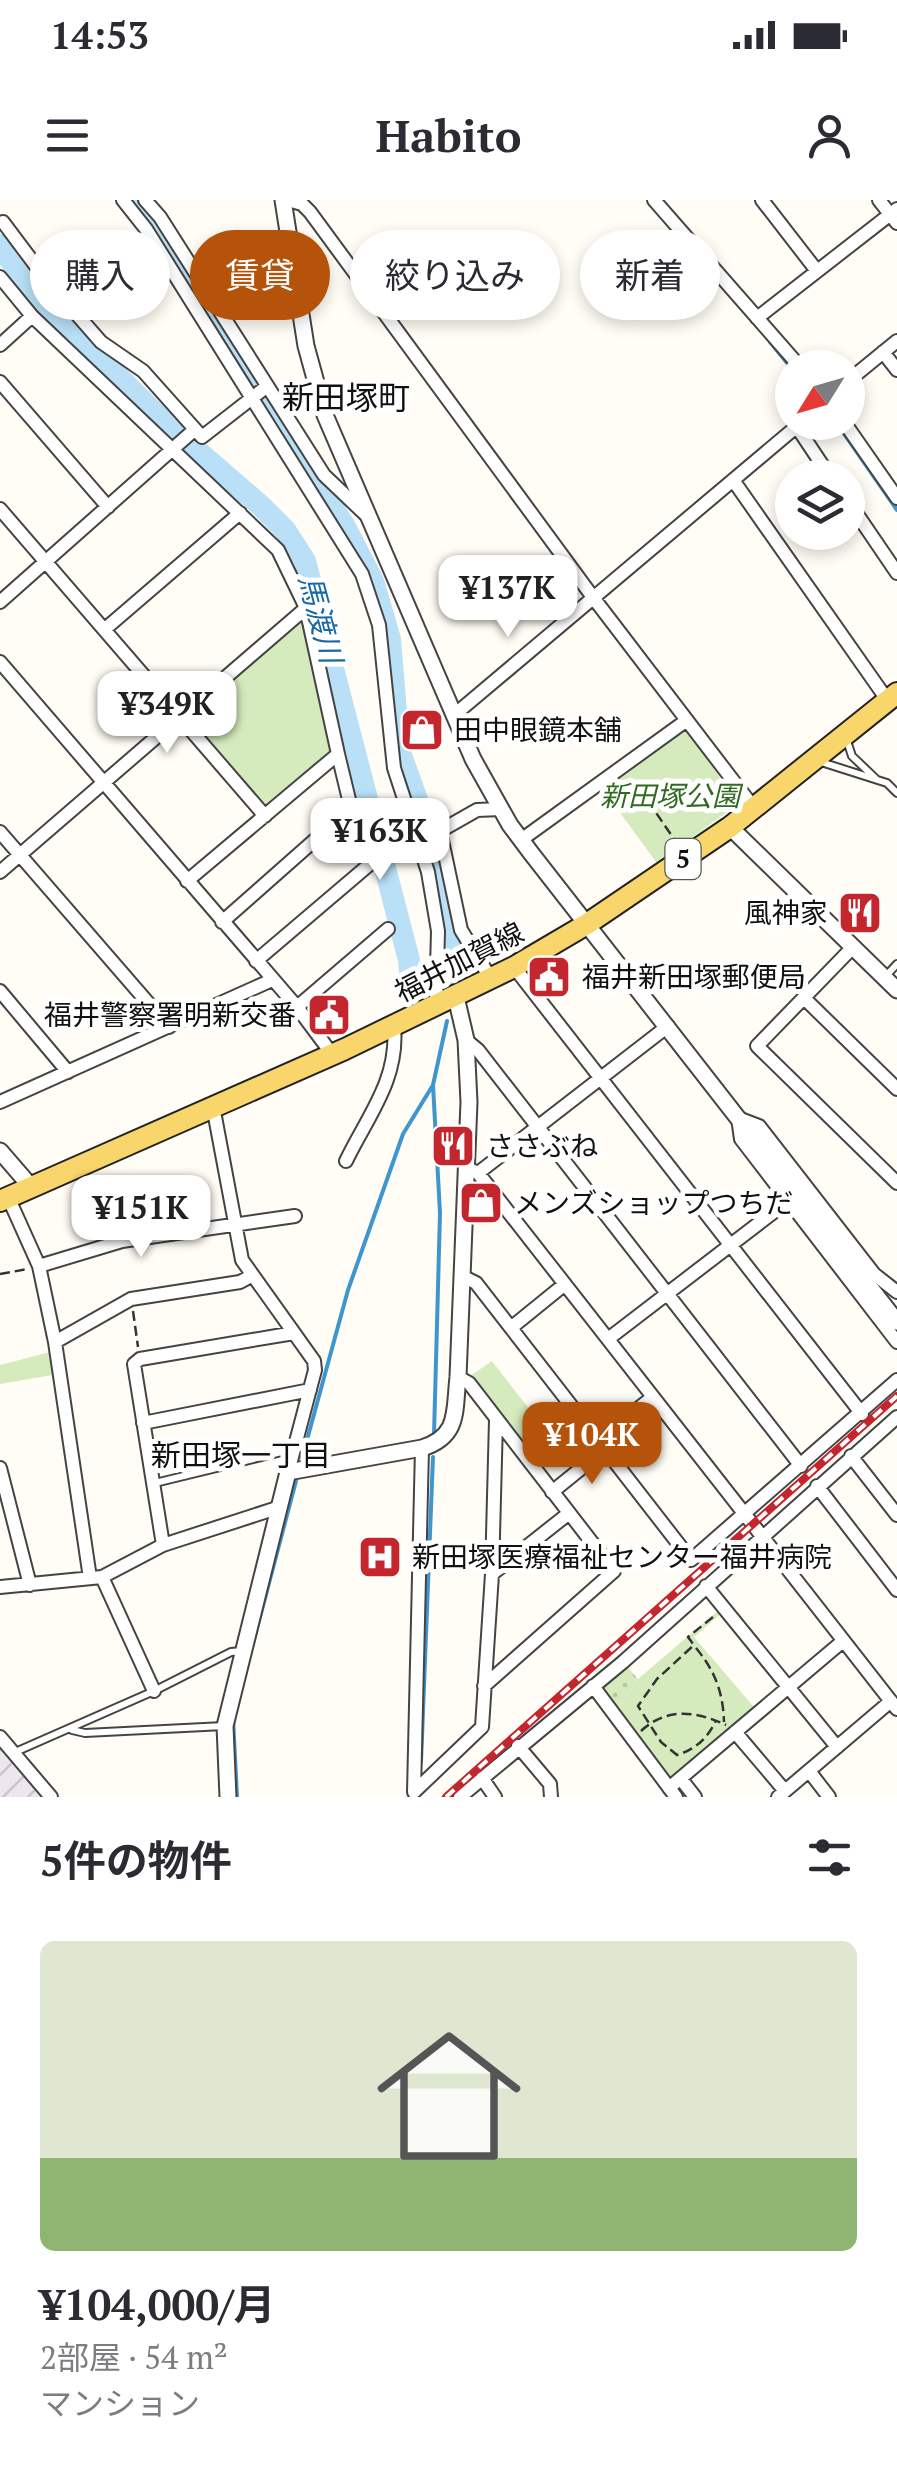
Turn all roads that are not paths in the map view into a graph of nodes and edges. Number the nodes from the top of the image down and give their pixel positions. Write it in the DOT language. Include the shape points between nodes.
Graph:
graph roads {
  1 [pos="123,200"];
  2 [pos="145,200"];
  3 [pos="286,200"];
  4 [pos="654,200"];
  5 [pos="762,200"];
  6 [pos="880,200"];
  7 [pos="895,215"];
  8 [pos="1,221"];
  9 [pos="818,271"];
  10 [pos="0,277"];
  11 [pos="30,314"];
  12 [pos="30,318"];
  13 [pos="758,318"];
  14 [pos="36,320"];
  15 [pos="897,341"];
  16 [pos="0,344"];
  17 [pos="786,350"];
  18 [pos="883,352"];
  19 [pos="865,366"];
  20 [pos="897,370"];
  21 [pos="0,382"];
  22 [pos="266,387"];
  23 [pos="249,398"];
  24 [pos="194,430"];
  25 [pos="781,440"];
  26 [pos="857,440"];
  27 [pos="173,450"];
  28 [pos="733,480"];
  29 [pos="897,498"];
  30 [pos="108,507"];
  31 [pos="0,509"];
  32 [pos="240,514"];
  33 [pos="368,517"];
  34 [pos="865,526"];
  35 [pos="46,562"];
  36 [pos="897,573"];
  37 [pos="592,596"];
  38 [pos="0,602"];
  39 [pos="306,608"];
  40 [pos="105,629"];
  41 [pos="0,662"];
  42 [pos="892,697"];
  43 [pos="453,716"];
  44 [pos="180,717"];
  45 [pos="686,720"];
  46 [pos="844,736"];
  47 [pos="338,754"];
  48 [pos="814,760"];
  49 [pos="878,780"];
  50 [pos="103,783"];
  51 [pos="897,793"];
  52 [pos="351,808"];
  53 [pos="754,808"];
  54 [pos="501,809"];
  55 [pos="265,816"];
  56 [pos="730,827"];
  57 [pos="0,832"];
  58 [pos="521,840"];
  59 [pos="20,855"];
  60 [pos="0,872"];
  61 [pos="187,881"];
  62 [pos="222,922"];
  63 [pos="587,924"];
  64 [pos="388,929"];
  65 [pos="853,947"];
  66 [pos="256,962"];
  67 [pos="897,964"];
  68 [pos="514,968"];
  69 [pos="884,978"];
  70 [pos="491,979"];
  71 [pos="272,980"];
  72 [pos="897,990"];
  73 [pos="0,991"];
  74 [pos="804,998"];
  75 [pos="446,1001"];
  76 [pos="297,1007"];
  77 [pos="168,1026"];
  78 [pos="394,1026"];
  79 [pos="668,1026"];
  80 [pos="466,1040"];
  81 [pos="327,1057"];
  82 [pos="68,1072"];
  83 [pos="601,1078"];
  84 [pos="897,1088"];
  85 [pos="0,1102"];
  86 [pos="213,1106"];
  87 [pos="738,1118"];
  88 [pos="538,1128"];
  89 [pos="0,1150"];
  90 [pos="346,1162"];
  91 [pos="472,1171"];
  92 [pos="897,1183"];
  93 [pos="32,1188"];
  94 [pos="4,1199"];
  95 [pos="788,1200"];
  96 [pos="294,1216"];
  97 [pos="236,1225"];
  98 [pos="731,1245"];
  99 [pos="39,1266"];
  100 [pos="251,1276"];
  101 [pos="462,1276"];
  102 [pos="565,1284"];
  103 [pos="897,1292"];
  104 [pos="667,1294"];
  105 [pos="897,1322"];
  106 [pos="512,1327"];
  107 [pos="294,1333"];
  108 [pos="608,1339"];
  109 [pos="55,1342"];
  110 [pos="897,1342"];
  111 [pos="458,1377"];
  112 [pos="897,1380"];
  113 [pos="310,1390"];
  114 [pos="653,1397"];
  115 [pos="862,1414"];
  116 [pos="897,1417"];
  117 [pos="496,1419"];
  118 [pos="144,1423"];
  119 [pos="602,1445"];
  120 [pos="422,1448"];
  121 [pos="295,1449"];
  122 [pos="850,1456"];
  123 [pos="801,1466"];
  124 [pos="0,1468"];
  125 [pos="288,1472"];
  126 [pos="154,1483"];
  127 [pos="817,1486"];
  128 [pos="552,1492"];
  129 [pos="280,1507"];
  130 [pos="568,1514"];
  131 [pos="744,1514"];
  132 [pos="897,1514"];
  133 [pos="762,1536"];
  134 [pos="164,1545"];
  135 [pos="492,1574"];
  136 [pos="96,1577"];
  137 [pos="30,1584"];
  138 [pos="706,1586"];
  139 [pos="0,1587"];
  140 [pos="897,1590"];
  141 [pos="843,1641"];
  142 [pos="244,1650"];
  143 [pos="484,1686"];
  144 [pos="593,1686"];
  145 [pos="789,1687"];
  146 [pos="154,1691"];
  147 [pos="894,1705"];
  148 [pos="226,1726"];
  149 [pos="730,1728"];
  150 [pos="69,1729"];
  151 [pos="0,1737"];
  152 [pos="518,1746"];
  153 [pos="837,1748"];
  154 [pos="13,1752"];
  155 [pos="809,1771"];
  156 [pos="482,1778"];
  157 [pos="675,1788"];
  158 [pos="782,1794"];
  159 [pos="51,1797"];
  160 [pos="228,1797"];
  161 [pos="460,1797"];
  162 [pos="495,1797"];
  163 [pos="551,1797"];
  164 [pos="695,1797"];
  165 [pos="829,1797"];
  1 -- 23 [label="street"];
  2 -- 22 [label="street"];
  3 -- 33 [label="street" via="306,346 325,416"];
  3 -- 37 [label="street" via="310,212"];
  4 -- 13 [label="street"];
  5 -- 9 [label="street"];
  6 -- 7 [label="street"];
  7 -- 9 [label="street"];
  8 -- 24 [label="street" via="101,342 143,371"];
  9 -- 13 [label="street"];
  10 -- 11 [label="street"];
  12 -- 16 [label="street"];
  13 -- 17 [label="street"];
  14 -- 27 [label="street"];
  15 -- 18 [label="street"];
  18 -- 19 [label="street"];
  18 -- 20 [label="street"];
  21 -- 30 [label="street"];
  22 -- 23 [label="street"];
  22 -- 33 [label="street" via="324,475"];
  23 -- 24 [label="street" via="202,437"];
  23 -- 75 [label="street" via="362,574 378,625 394,768 419,836"];
  24 -- 27 [label="street"];
  25 -- 28 [label="street"];
  26 -- 29 [label="street"];
  27 -- 30 [label="street"];
  27 -- 32 [label="street"];
  28 -- 37 [label="street"];
  28 -- 42 [label="street"];
  30 -- 35 [label="street"];
  31 -- 35 [label="street"];
  32 -- 39 [label="street" via="278,550"];
  32 -- 40 [label="street"];
  33 -- 43 [label="street"];
  34 -- 36 [label="street"];
  35 -- 38 [label="street"];
  35 -- 40 [label="street"];
  37 -- 43 [label="street"];
  37 -- 45 [label="street"];
  39 -- 44 [label="street"];
  39 -- 47 [label="street"];
  40 -- 44 [label="street"];
  41 -- 50 [label="street"];
  42 -- 46 [label="main road, 福井加賀線 / 5"];
  43 -- 54 [label="street"];
  44 -- 50 [label="street"];
  44 -- 55 [label="street"];
  45 -- 53 [label="street"];
  45 -- 58 [label="street"];
  46 -- 48 [label="main road, 福井加賀線 / 5"];
  46 -- 49 [label="lane" via="852,756"];
  47 -- 52 [label="street"];
  47 -- 55 [label="street"];
  48 -- 49 [label="lane"];
  48 -- 53 [label="main road, 福井加賀線 / 5"];
  49 -- 51 [label="lane"];
  50 -- 59 [label="street"];
  50 -- 61 [label="street"];
  52 -- 62 [label="street"];
  52 -- 66 [label="street" via="370,864"];
  53 -- 56 [label="main road, 福井加賀線 / 5"];
  54 -- 58 [label="street"];
  54 -- 70 [label="street" via="476,810 440,831 461,930"];
  55 -- 61 [label="street"];
  56 -- 63 [label="main road, 福井加賀線 / 5"];
  56 -- 65 [label="street"];
  57 -- 59 [label="street"];
  58 -- 63 [label="street"];
  59 -- 60 [label="street"];
  59 -- 77 [label="street"];
  61 -- 62 [label="street"];
  62 -- 66 [label="street"];
  63 -- 68 [label="main road, 福井加賀線 / 5"];
  63 -- 79 [label="street"];
  64 -- 76 [label="street"];
  65 -- 69 [label="street"];
  65 -- 74 [label="street"];
  66 -- 71 [label="street"];
  67 -- 69 [label="lane"];
  68 -- 70 [label="main road, 福井加賀線 / 5"];
  68 -- 83 [label="street"];
  69 -- 72 [label="street"];
  70 -- 75 [label="main road, 福井加賀線 / 5"];
  71 -- 76 [label="street"];
  71 -- 77 [label="street"];
  73 -- 82 [label="street"];
  74 -- 84 [label="street"];
  74 -- 92 [label="street" via="757,1046"];
  75 -- 78 [label="main road, 福井加賀線 / 5"];
  75 -- 80 [label="street"];
  76 -- 81 [label="street"];
  77 -- 82 [label="street"];
  78 -- 81 [label="main road, 福井加賀線 / 5"];
  78 -- 90 [label="street" via="380,1100"];
  79 -- 83 [label="street"];
  79 -- 87 [label="street"];
  80 -- 88 [label="street"];
  80 -- 91 [label="street"];
  81 -- 86 [label="main road, 福井加賀線 / 5"];
  82 -- 85 [label="street"];
  83 -- 88 [label="street"];
  83 -- 98 [label="street"];
  86 -- 93 [label="main road, 福井加賀線 / 5"];
  86 -- 97 [label="street"];
  87 -- 95 [label="street" via="741,1139"];
  87 -- 103 [label="street" via="758,1126 874,1274"];
  87 -- 105 [label="street"];
  88 -- 91 [label="street"];
  88 -- 104 [label="street"];
  89 -- 93 [label="street"];
  91 -- 101 [label="street"];
  91 -- 102 [label="street"];
  93 -- 94 [label="main road, 福井加賀線 / 5"];
  94 -- 99 [label="street"];
  95 -- 98 [label="street"];
  95 -- 110 [label="street"];
  96 -- 97 [label="street"];
  97 -- 99 [label="street" via="122,1241"];
  97 -- 100 [label="street"];
  98 -- 104 [label="street"];
  98 -- 115 [label="street"];
  99 -- 109 [label="street"];
  100 -- 107 [label="street"];
  100 -- 109 [label="street" via="131,1299"];
  101 -- 106 [label="street" via="476,1282"];
  101 -- 111 [label="street"];
  102 -- 106 [label="street"];
  102 -- 108 [label="street"];
  104 -- 108 [label="street"];
  104 -- 123 [label="street"];
  106 -- 119 [label="street"];
  107 -- 113 [label="street" via="314,1361"];
  107 -- 118 [label="street" via="140,1359 134,1364"];
  108 -- 114 [label="street"];
  109 -- 136 [label="street"];
  111 -- 117 [label="street"];
  111 -- 120 [label="street" via="449,1434"];
  112 -- 115 [label="street"];
  113 -- 118 [label="street"];
  113 -- 121 [label="street"];
  114 -- 119 [label="street"];
  114 -- 131 [label="street"];
  115 -- 123 [label="street"];
  116 -- 122 [label="street"];
  117 -- 128 [label="street"];
  117 -- 135 [label="street"];
  118 -- 126 [label="street"];
  119 -- 128 [label="street"];
  119 -- 131 [label="street" via="692,1560"];
  120 -- 125 [label="street"];
  120 -- 143 [label="street" via="414,1792 482,1728"];
  121 -- 125 [label="street"];
  121 -- 126 [label="lane"];
  122 -- 127 [label="street"];
  122 -- 132 [label="street"];
  123 -- 131 [label="street"];
  124 -- 137 [label="street"];
  125 -- 129 [label="street"];
  126 -- 134 [label="street"];
  127 -- 133 [label="street"];
  127 -- 140 [label="street"];
  128 -- 130 [label="street"];
  129 -- 134 [label="street"];
  129 -- 142 [label="street"];
  130 -- 135 [label="street"];
  130 -- 143 [label="street" via="614,1571"];
  131 -- 133 [label="street"];
  133 -- 138 [label="street"];
  133 -- 141 [label="street"];
  134 -- 136 [label="street"];
  135 -- 143 [label="street"];
  136 -- 137 [label="street"];
  136 -- 146 [label="street"];
  137 -- 139 [label="street"];
  138 -- 144 [label="street"];
  138 -- 145 [label="street"];
  141 -- 145 [label="street"];
  141 -- 147 [label="street"];
  142 -- 146 [label="lane"];
  142 -- 148 [label="street"];
  144 -- 152 [label="street"];
  144 -- 157 [label="street"];
  145 -- 149 [label="street"];
  145 -- 153 [label="street"];
  146 -- 150 [label="lane"];
  147 -- 153 [label="street"];
  148 -- 150 [label="lane"];
  148 -- 160 [label="street"];
  149 -- 157 [label="street"];
  149 -- 158 [label="street"];
  150 -- 154 [label="lane"];
  151 -- 154 [label="street"];
  152 -- 156 [label="street"];
  152 -- 163 [label="street" via="550,1784"];
  153 -- 155 [label="street"];
  154 -- 159 [label="street"];
  155 -- 158 [label="street"];
  155 -- 165 [label="street"];
  156 -- 161 [label="street"];
  156 -- 162 [label="street"];
  157 -- 164 [label="street"];
}
